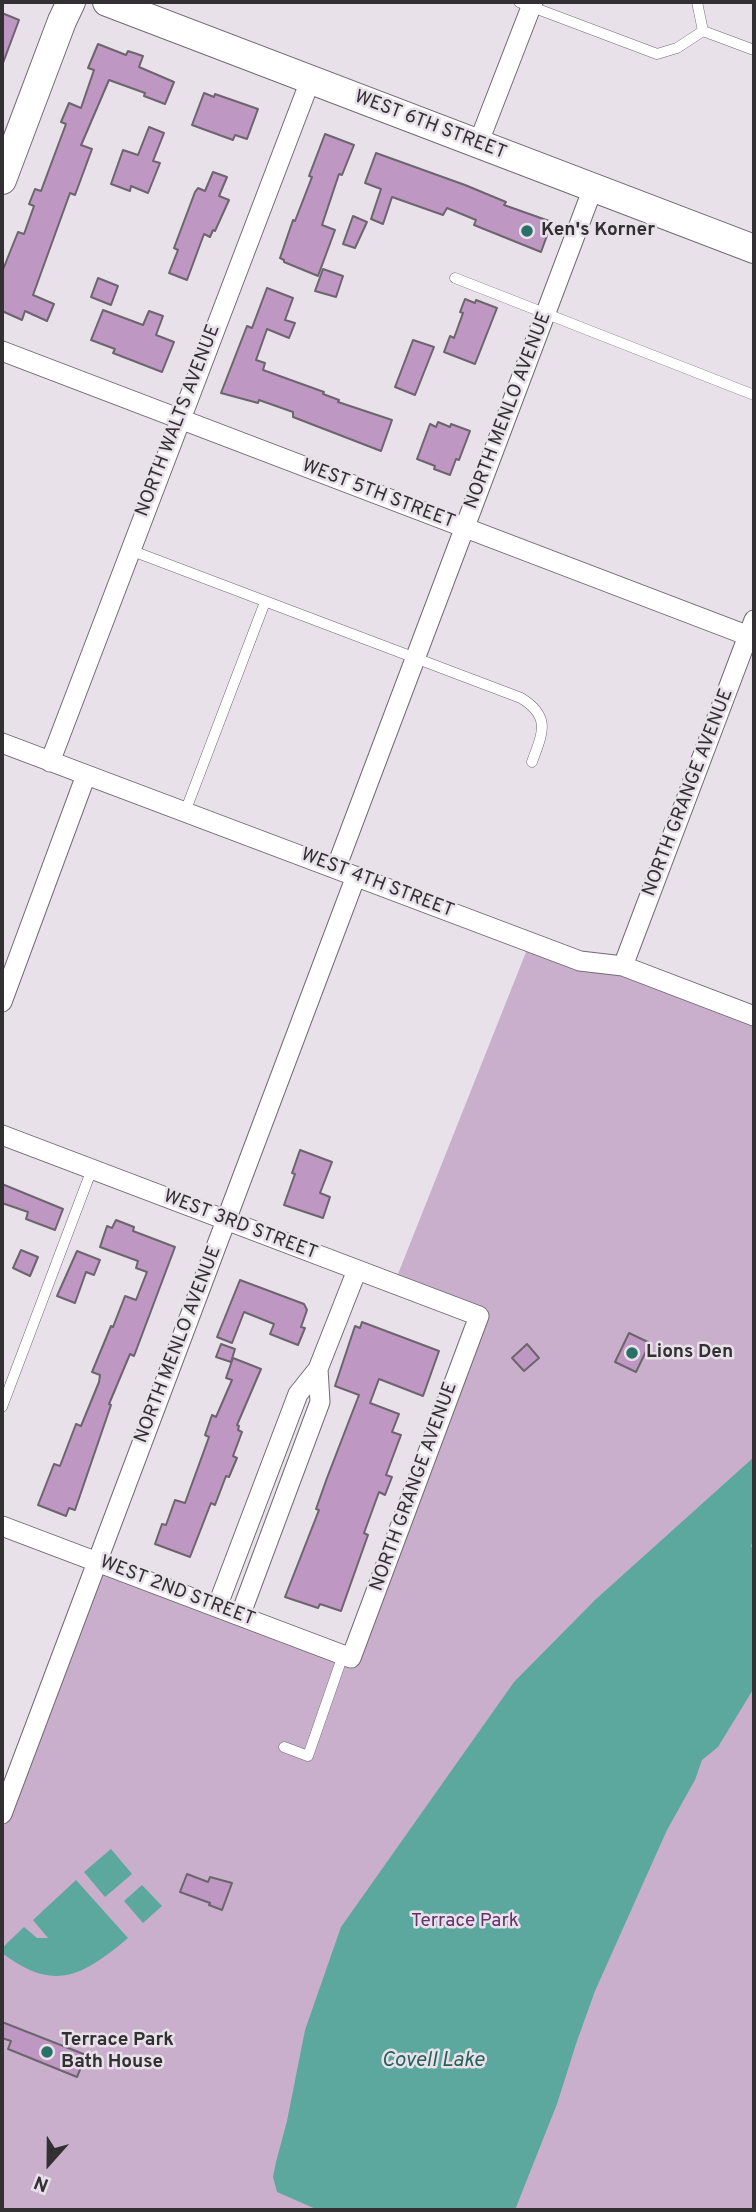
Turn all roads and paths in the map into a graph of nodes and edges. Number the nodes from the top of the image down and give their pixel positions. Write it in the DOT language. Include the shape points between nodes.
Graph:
graph roads {
  1 [pos="71,2"];
  2 [pos="107,2"];
  3 [pos="696,2"];
  4 [pos="528,3"];
  5 [pos="703,31"];
  6 [pos="754,50"];
  7 [pos="310,81"];
  8 [pos="478,144"];
  9 [pos="2,180"];
  10 [pos="593,188"];
  11 [pos="754,249"];
  12 [pos="456,278"];
  13 [pos="546,314"];
  14 [pos="2,351"];
  15 [pos="754,395"];
  16 [pos="180,418"];
  17 [pos="464,529"];
  18 [pos="130,550"];
  19 [pos="265,602"];
  20 [pos="752,632"];
  21 [pos="414,659"];
  22 [pos="2,743"];
  23 [pos="50,762"];
  24 [pos="532,762"];
  25 [pos="86,775"];
  26 [pos="185,812"];
  27 [pos="336,868"];
  28 [pos="356,876"];
  29 [pos="623,966"];
  30 [pos="2,1002"];
  31 [pos="754,1016"];
  32 [pos="2,1135"];
  33 [pos="92,1169"];
  34 [pos="227,1220"];
  35 [pos="357,1270"];
  36 [pos="479,1316"];
  37 [pos="318,1369"];
  38 [pos="2,1407"];
  39 [pos="2,1525"];
  40 [pos="97,1562"];
  41 [pos="217,1607"];
  42 [pos="240,1616"];
  43 [pos="347,1656"];
  44 [pos="284,1747"];
  45 [pos="2,1814"];
  1 -- 9 [label="main road"];
  2 -- 7 [label="main road, WEST 6TH STREET"];
  3 -- 5 [label="lane"];
  4 -- 5 [label="lane" via="657,54 677,48"];
  4 -- 8 [label="street"];
  5 -- 6 [label="lane"];
  7 -- 8 [label="main road, WEST 6TH STREET"];
  7 -- 16 [label="street, NORTH WALTS AVENUE"];
  8 -- 10 [label="main road, WEST 6TH STREET"];
  10 -- 11 [label="main road, WEST 6TH STREET"];
  10 -- 13 [label="street, NORTH MENLO AVENUE"];
  12 -- 13 [label="lane"];
  13 -- 15 [label="lane"];
  13 -- 17 [label="street, NORTH MENLO AVENUE"];
  14 -- 16 [label="street, WEST 5TH STREET"];
  16 -- 17 [label="street, WEST 5TH STREET"];
  16 -- 18 [label="street, NORTH WALTS AVENUE"];
  17 -- 20 [label="street, WEST 5TH STREET"];
  17 -- 21 [label="street, NORTH MENLO AVENUE"];
  18 -- 19 [label="lane"];
  18 -- 23 [label="street, NORTH WALTS AVENUE"];
  19 -- 21 [label="lane"];
  19 -- 26 [label="lane"];
  20 -- 29 [label="street, NORTH GRANGE AVENUE"];
  21 -- 24 [label="lane" via="531,704 543,724"];
  21 -- 27 [label="street, NORTH MENLO AVENUE"];
  22 -- 23 [label="street, WEST 4TH STREET"];
  23 -- 25 [label="street, WEST 4TH STREET"];
  25 -- 26 [label="street, WEST 4TH STREET"];
  25 -- 30 [label="street"];
  26 -- 27 [label="street, WEST 4TH STREET"];
  27 -- 28 [label="street, WEST 4TH STREET"];
  28 -- 29 [label="street, WEST 4TH STREET" via="580,961"];
  28 -- 34 [label="street, NORTH MENLO AVENUE"];
  29 -- 31 [label="street, WEST 4TH STREET"];
  32 -- 33 [label="street, WEST 3RD STREET"];
  33 -- 34 [label="street, WEST 3RD STREET"];
  33 -- 38 [label="lane"];
  34 -- 35 [label="street, WEST 3RD STREET"];
  34 -- 40 [label="street, NORTH MENLO AVENUE"];
  35 -- 36 [label="street, WEST 3RD STREET"];
  35 -- 37 [label="street"];
  36 -- 43 [label="street, NORTH GRANGE AVENUE"];
  37 -- 41 [label="street" via="298,1394"];
  37 -- 42 [label="street" via="320,1402"];
  39 -- 40 [label="street, WEST 2ND STREET"];
  40 -- 41 [label="street, WEST 2ND STREET"];
  40 -- 45 [label="street, NORTH MENLO AVENUE"];
  41 -- 42 [label="street, WEST 2ND STREET"];
  42 -- 43 [label="street, WEST 2ND STREET"];
  43 -- 44 [label="lane" via="308,1756"];
}
